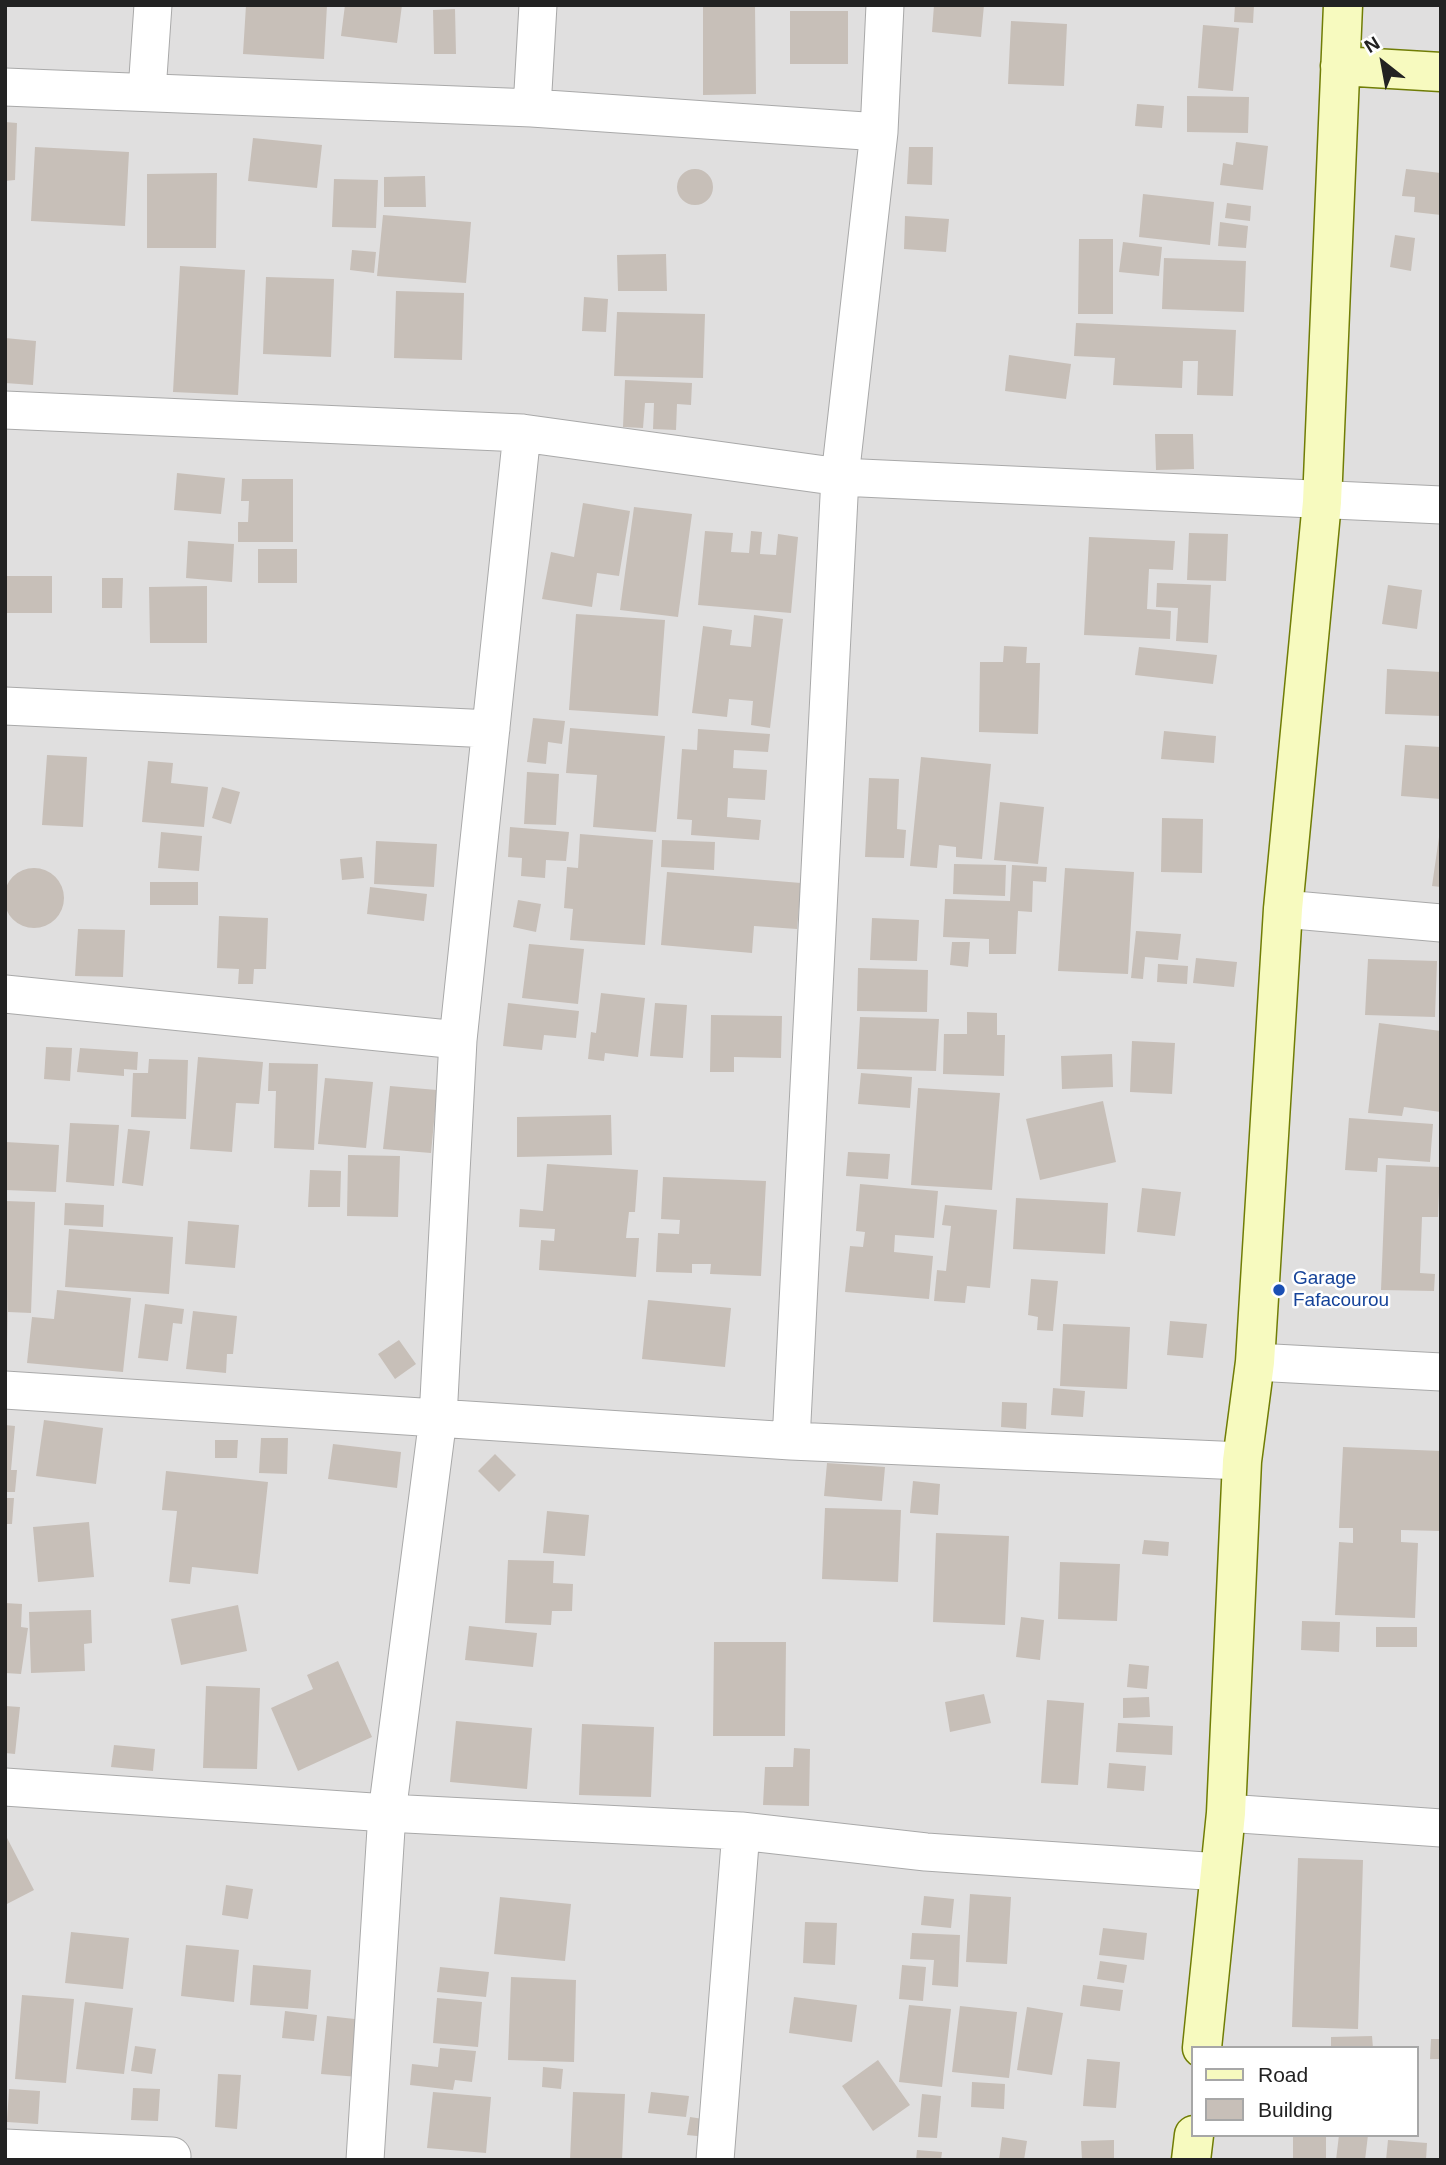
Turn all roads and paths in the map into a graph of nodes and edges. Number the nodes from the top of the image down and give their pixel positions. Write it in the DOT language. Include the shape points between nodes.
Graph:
graph roads {
  1 [pos="153,5"];
  2 [pos="538,5"];
  3 [pos="885,5"];
  4 [pos="1343,5"];
  5 [pos="1340,66"];
  6 [pos="1441,72"];
  7 [pos="5,87"];
  8 [pos="147,91"];
  9 [pos="532,108"];
  10 [pos="879,132"];
  11 [pos="5,410"];
  12 [pos="522,433"];
  13 [pos="840,477"];
  14 [pos="1322,502"];
  15 [pos="1441,505"];
  16 [pos="5,706"];
  17 [pos="491,729"];
  18 [pos="1283,909"];
  19 [pos="1441,923"];
  20 [pos="5,994"];
  21 [pos="458,1040"];
  22 [pos="1255,1362"];
  23 [pos="1441,1373"];
  24 [pos="5,1390"];
  25 [pos="438,1418"];
  26 [pos="791,1441"];
  27 [pos="1242,1461"];
  28 [pos="5,1787"];
  29 [pos="387,1813"];
  30 [pos="1226,1813"];
  31 [pos="1441,1828"];
  32 [pos="741,1831"];
  33 [pos="1220,1872"];
  34 [pos="1202,2046"];
  35 [pos="1194,2137"];
  36 [pos="5,2148"];
  37 [pos="172,2156"];
  38 [pos="365,2160"];
  39 [pos="715,2160"];
  40 [pos="1191,2160"];
  1 -- 8 [label="street"];
  2 -- 9 [label="street"];
  3 -- 10 [label="street"];
  4 -- 5 [label="main road"];
  5 -- 6 [label="main road"];
  5 -- 14 [label="main road"];
  7 -- 8 [label="street"];
  8 -- 9 [label="street"];
  9 -- 10 [label="street"];
  10 -- 13 [label="street"];
  11 -- 12 [label="street"];
  12 -- 13 [label="street"];
  12 -- 17 [label="street"];
  13 -- 14 [label="street"];
  13 -- 26 [label="street"];
  14 -- 15 [label="street"];
  14 -- 18 [label="main road"];
  16 -- 17 [label="street"];
  17 -- 21 [label="street"];
  18 -- 19 [label="street"];
  18 -- 22 [label="main road"];
  20 -- 21 [label="street"];
  21 -- 25 [label="street"];
  22 -- 23 [label="street"];
  22 -- 27 [label="main road"];
  24 -- 25 [label="street"];
  25 -- 26 [label="street"];
  25 -- 29 [label="street"];
  26 -- 27 [label="street"];
  27 -- 30 [label="main road"];
  28 -- 29 [label="street"];
  29 -- 32 [label="street"];
  29 -- 38 [label="street"];
  30 -- 31 [label="street"];
  30 -- 33 [label="main road"];
  32 -- 33 [label="street" via="926,1852"];
  32 -- 39 [label="street"];
  33 -- 34 [label="main road"];
  35 -- 40 [label="main road"];
  36 -- 37 [label="street"];
}
